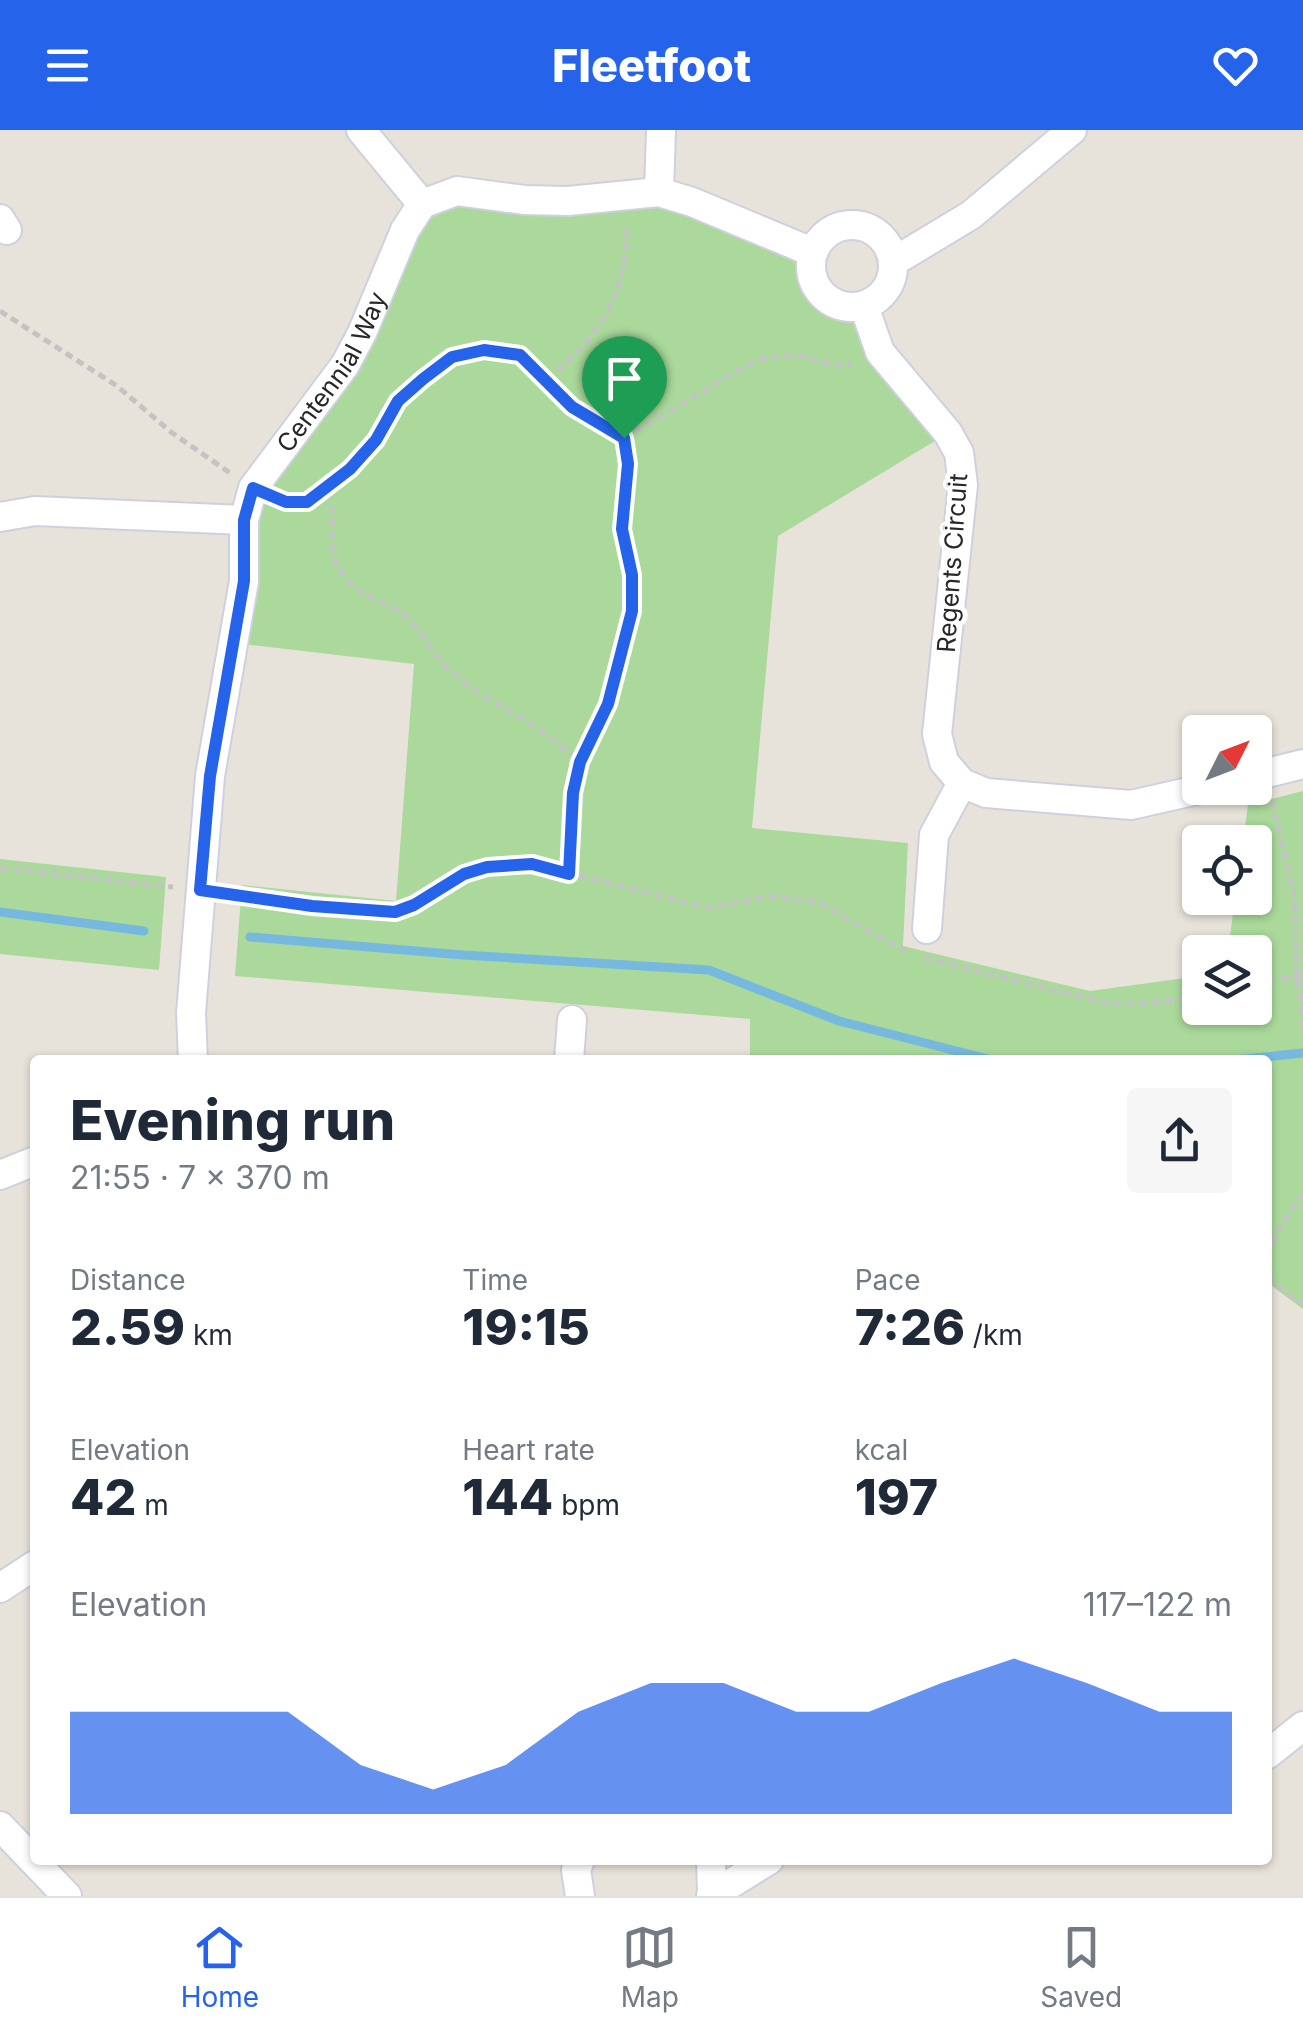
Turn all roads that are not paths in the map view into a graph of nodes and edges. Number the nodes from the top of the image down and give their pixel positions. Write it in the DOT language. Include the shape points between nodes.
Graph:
graph roads {
  1 [pos="361,130"];
  2 [pos="662,130"];
  3 [pos="1072,130"];
  4 [pos="658,192"];
  5 [pos="422,204"];
  6 [pos="812,252"];
  7 [pos="893,262"];
  8 [pos="864,306"];
  9 [pos="0,517"];
  10 [pos="244,520"];
  11 [pos="1303,764"];
  12 [pos="1272,772"];
  13 [pos="962,784"];
  14 [pos="1182,793"];
  15 [pos="927,929"];
  16 [pos="572,1020"];
  17 [pos="193,1055"];
  18 [pos="569,1055"];
  19 [pos="30,1164"];
  20 [pos="0,1175"];
  21 [pos="30,1568"];
  22 [pos="0,1588"];
  23 [pos="1303,1726"];
  24 [pos="1272,1751"];
  25 [pos="0,1826"];
  26 [pos="30,1858"];
  27 [pos="37,1865"];
  28 [pos="711,1865"];
  29 [pos="761,1865"];
  30 [pos="711,1895"];
  31 [pos="66,1896"];
  1 -- 5 [label="street"];
  2 -- 4 [label="street"];
  3 -- 7 [label="street" via="971,215"];
  4 -- 5 [label="street" via="568,201 457,190"];
  4 -- 6 [label="street"];
  5 -- 10 [label="street, Centennial Way" via="344,365 253,488"];
  6 -- 7 [label="street" via="830,230 857,224 882,236"];
  6 -- 8 [label="street" via="818,290 838,305"];
  7 -- 8 [label="street" via="886,289"];
  8 -- 13 [label="street, Regents Circuit" via="880,352 959,454 963,485 937,734 944,762"];
  9 -- 10 [label="street" via="35,510"];
  10 -- 17 [label="street, Centennial Way" via="244,581 210,776 190,1013"];
  11 -- 12 [label="street"];
  13 -- 14 [label="street" via="986,793 1131,805"];
  13 -- 15 [label="street" via="934,835"];
  16 -- 18 [label="street"];
  19 -- 20 [label="street"];
  21 -- 22 [label="street"];
  23 -- 24 [label="street"];
  25 -- 26 [label="street"];
  27 -- 31 [label="street"];
  28 -- 30 [label="street"];
  29 -- 30 [label="street"];
}
